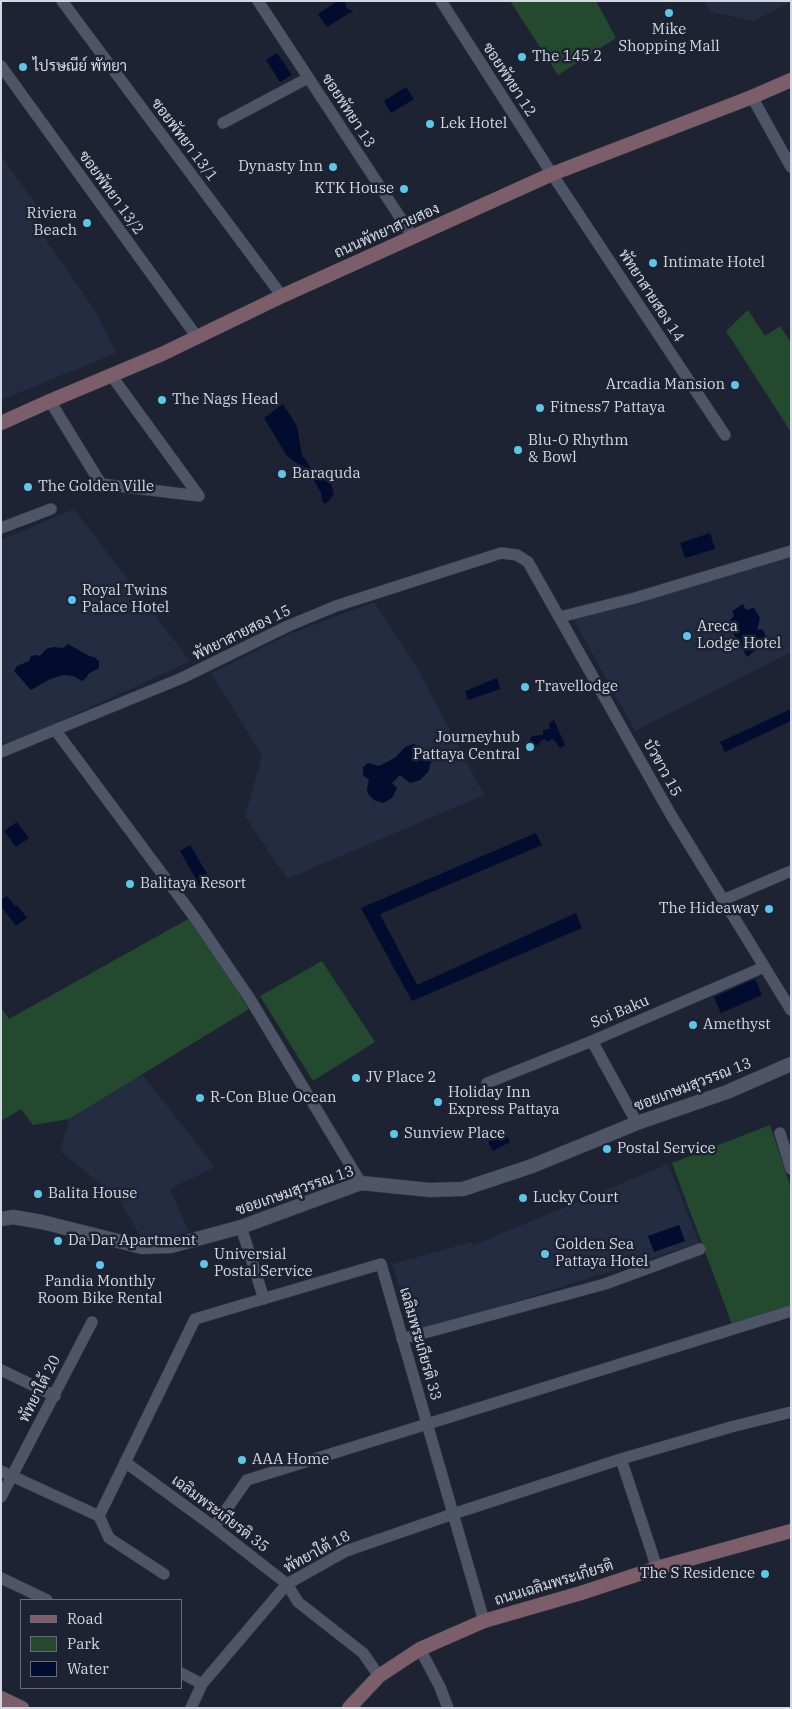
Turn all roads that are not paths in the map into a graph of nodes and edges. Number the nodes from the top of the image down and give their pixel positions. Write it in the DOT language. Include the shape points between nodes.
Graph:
graph roads {
  1 [pos="62,1"];
  2 [pos="258,1"];
  3 [pos="441,1"];
  4 [pos="1,66"];
  5 [pos="308,78"];
  6 [pos="791,80"];
  7 [pos="752,97"];
  8 [pos="223,123"];
  9 [pos="791,167"];
  10 [pos="552,174"];
  11 [pos="413,237"];
  12 [pos="282,296"];
  13 [pos="197,337"];
  14 [pos="111,375"];
  15 [pos="50,401"];
  16 [pos="1,423"];
  17 [pos="724,435"];
  18 [pos="51,509"];
  19 [pos="1,528"];
  20 [pos="791,551"];
  21 [pos="502,553"];
  22 [pos="560,617"];
  23 [pos="56,731"];
  24 [pos="1,752"];
  25 [pos="791,871"];
  26 [pos="723,900"];
  27 [pos="764,967"];
  28 [pos="791,1010"];
  29 [pos="592,1041"];
  30 [pos="791,1064"];
  31 [pos="487,1083"];
  32 [pos="637,1124"];
  33 [pos="780,1133"];
  34 [pos="791,1169"];
  35 [pos="361,1183"];
  36 [pos="1,1219"];
  37 [pos="241,1227"];
  38 [pos="700,1249"];
  39 [pos="264,1299"];
  40 [pos="791,1311"];
  41 [pos="92,1322"];
  42 [pos="402,1339"];
  43 [pos="1,1370"];
  44 [pos="55,1396"];
  45 [pos="791,1412"];
  46 [pos="427,1424"];
  47 [pos="621,1459"];
  48 [pos="125,1462"];
  49 [pos="6,1474"];
  50 [pos="1,1497"];
  51 [pos="453,1514"];
  52 [pos="98,1516"];
  53 [pos="214,1528"];
  54 [pos="791,1531"];
  55 [pos="657,1568"];
  56 [pos="164,1574"];
  57 [pos="1,1578"];
  58 [pos="287,1584"];
  59 [pos="46,1599"];
  60 [pos="484,1622"];
  61 [pos="420,1649"];
  62 [pos="182,1673"];
  63 [pos="379,1676"];
  64 [pos="202,1684"];
  65 [pos="1,1698"];
  66 [pos="22,1708"];
  67 [pos="192,1708"];
  68 [pos="349,1708"];
  69 [pos="448,1708"];
  1 -- 12 [label="street, ซอยพัทยา 13/1"];
  2 -- 5 [label="street, ซอยพัทยา 13"];
  3 -- 10 [label="street, ซอยพัทยา 12"];
  4 -- 13 [label="street, ซอยพัทยา 13/2"];
  5 -- 8 [label="street"];
  5 -- 11 [label="street, ซอยพัทยา 13"];
  6 -- 7 [label="main road, ถนนพัทยาสายสอง"];
  7 -- 9 [label="street"];
  7 -- 10 [label="main road, ถนนพัทยาสายสอง"];
  10 -- 11 [label="main road, ถนนพัทยาสายสอง"];
  10 -- 17 [label="street, พัทยาสายสอง 14"];
  11 -- 12 [label="main road, ถนนพัทยาสายสอง"];
  12 -- 13 [label="main road, ถนนพัทยาสายสอง"];
  13 -- 14 [label="main road, ถนนพัทยาสายสอง"];
  14 -- 15 [label="main road, ถนนพัทยาสายสอง"];
  14 -- 15 [label="street" via="199,496 102,484"];
  15 -- 16 [label="main road, ถนนพัทยาสายสอง"];
  18 -- 19 [label="street"];
  20 -- 22 [label="street"];
  21 -- 22 [label="street, บัวขาว 15" via="517,555 528,562"];
  21 -- 23 [label="street, พัทยาสายสอง 15" via="336,606 182,678"];
  22 -- 26 [label="street, บัวขาว 15" via="671,815"];
  23 -- 24 [label="street, พัทยาสายสอง 15"];
  23 -- 35 [label="street" via="195,918 250,999"];
  25 -- 26 [label="street"];
  26 -- 27 [label="street, บัวขาว 15"];
  27 -- 28 [label="street, บัวขาว 15"];
  27 -- 29 [label="street, Soi Baku"];
  29 -- 31 [label="street, Soi Baku"];
  29 -- 32 [label="street"];
  30 -- 32 [label="street, ซอยเกษมสุวรรณ 13" via="727,1092"];
  32 -- 35 [label="street, ซอยเกษมสุวรรณ 13" via="532,1166 462,1189 430,1190"];
  33 -- 34 [label="street"];
  35 -- 37 [label="street, ซอยเกษมสุวรรณ 13"];
  36 -- 37 [label="street, ซอยเกษมสุวรรณ 13" via="13,1217 42,1222 142,1247 172,1246"];
  37 -- 39 [label="street"];
  38 -- 42 [label="street" via="605,1284"];
  39 -- 42 [label="street, เฉลิมพระเกียรติ 33" via="381,1264"];
  39 -- 48 [label="street" via="195,1319"];
  40 -- 46 [label="street"];
  41 -- 44 [label="street, พัทยาใต้ 20"];
  42 -- 46 [label="street, เฉลิมพระเกียรติ 33"];
  43 -- 44 [label="street"];
  44 -- 49 [label="street, พัทยาใต้ 20"];
  45 -- 47 [label="street, พัทยาใต้ 18"];
  46 -- 51 [label="street, เฉลิมพระเกียรติ 33"];
  46 -- 53 [label="street" via="247,1480"];
  47 -- 51 [label="street, พัทยาใต้ 18"];
  47 -- 55 [label="street"];
  48 -- 52 [label="street"];
  48 -- 53 [label="street, เฉลิมพระเกียรติ 35"];
  49 -- 50 [label="street, พัทยาใต้ 20"];
  49 -- 52 [label="street"];
  51 -- 58 [label="street, พัทยาใต้ 18" via="346,1550"];
  51 -- 60 [label="street, เฉลิมพระเกียรติ 33"];
  52 -- 56 [label="street" via="109,1538"];
  53 -- 58 [label="street, เฉลิมพระเกียรติ 35"];
  54 -- 55 [label="main road, ถนนเฉลิมพระเกียรติ"];
  55 -- 60 [label="main road, ถนนเฉลิมพระเกียรติ"];
  57 -- 59 [label="street"];
  58 -- 63 [label="street, เฉลิมพระเกียรติ 35" via="298,1602 363,1653"];
  58 -- 64 [label="street, พัทยาใต้ 18"];
  60 -- 61 [label="main road, ถนนเฉลิมพระเกียรติ"];
  61 -- 63 [label="main road, ถนนเฉลิมพระเกียรติ"];
  61 -- 69 [label="street"];
  62 -- 64 [label="street"];
  63 -- 68 [label="main road, ถนนเฉลิมพระเกียรติ"];
  64 -- 67 [label="street, พัทยาใต้ 18"];
  65 -- 66 [label="main road"];
}
